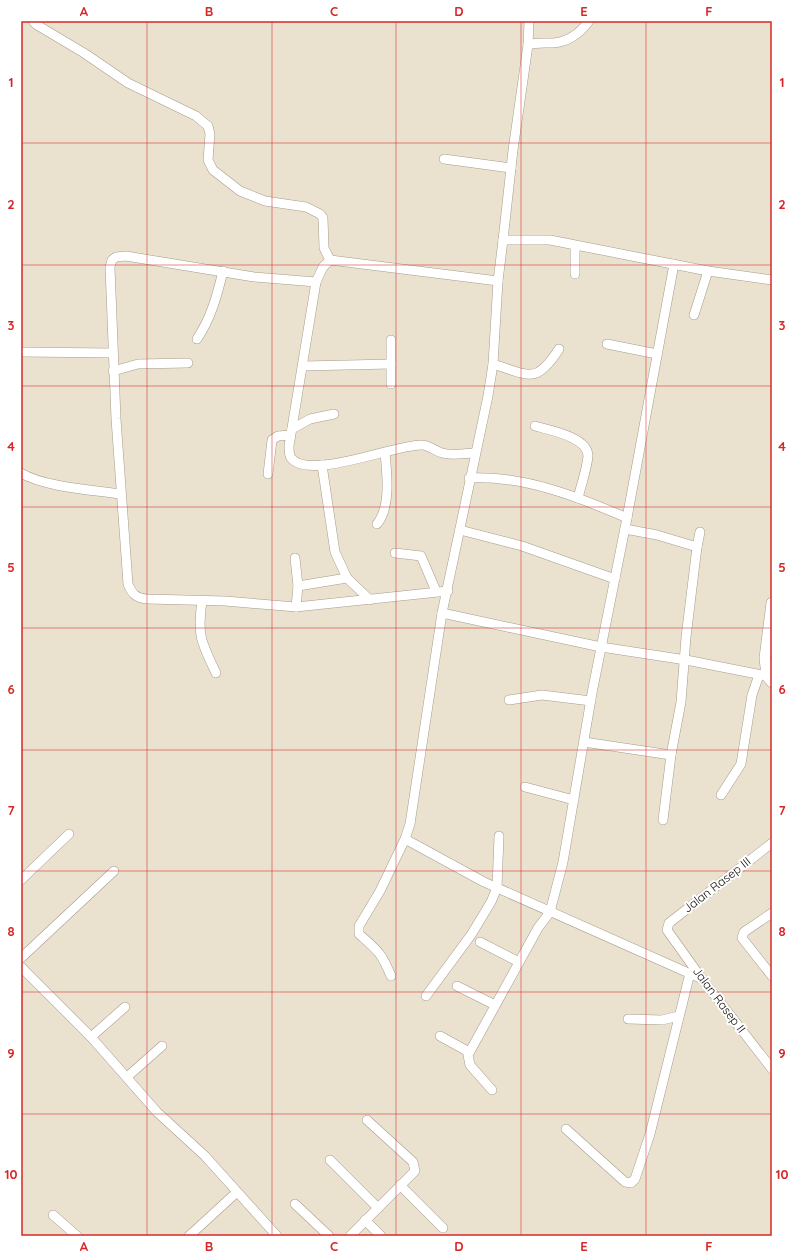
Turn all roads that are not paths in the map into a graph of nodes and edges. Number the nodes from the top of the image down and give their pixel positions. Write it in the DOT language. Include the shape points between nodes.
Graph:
graph roads {
  1 [pos="33,21"];
  2 [pos="529,21"];
  3 [pos="590,21"];
  4 [pos="528,45"];
  5 [pos="444,159"];
  6 [pos="511,168"];
  7 [pos="503,240"];
  8 [pos="576,246"];
  9 [pos="330,260"];
  10 [pos="674,264"];
  11 [pos="223,271"];
  12 [pos="708,271"];
  13 [pos="575,274"];
  14 [pos="772,280"];
  15 [pos="498,281"];
  16 [pos="316,282"];
  17 [pos="694,315"];
  18 [pos="197,339"];
  19 [pos="391,340"];
  20 [pos="608,344"];
  21 [pos="559,349"];
  22 [pos="21,352"];
  23 [pos="112,353"];
  24 [pos="657,354"];
  25 [pos="188,363"];
  26 [pos="391,364"];
  27 [pos="493,364"];
  28 [pos="303,366"];
  29 [pos="113,371"];
  30 [pos="391,384"];
  31 [pos="334,414"];
  32 [pos="535,426"];
  33 [pos="291,432"];
  34 [pos="385,453"];
  35 [pos="475,453"];
  36 [pos="322,465"];
  37 [pos="21,473"];
  38 [pos="268,474"];
  39 [pos="469,478"];
  40 [pos="120,494"];
  41 [pos="578,498"];
  42 [pos="627,518"];
  43 [pos="377,524"];
  44 [pos="625,529"];
  45 [pos="460,530"];
  46 [pos="700,532"];
  47 [pos="697,547"];
  48 [pos="395,553"];
  49 [pos="295,558"];
  50 [pos="347,578"];
  51 [pos="615,579"];
  52 [pos="298,586"];
  53 [pos="436,591"];
  54 [pos="448,591"];
  55 [pos="370,600"];
  56 [pos="202,601"];
  57 [pos="772,603"];
  58 [pos="296,608"];
  59 [pos="442,614"];
  60 [pos="601,647"];
  61 [pos="686,660"];
  62 [pos="216,672"];
  63 [pos="766,678"];
  64 [pos="509,700"];
  65 [pos="591,701"];
  66 [pos="584,742"];
  67 [pos="671,755"];
  68 [pos="525,786"];
  69 [pos="721,795"];
  70 [pos="574,800"];
  71 [pos="663,820"];
  72 [pos="70,834"];
  73 [pos="499,836"];
  74 [pos="406,839"];
  75 [pos="772,843"];
  76 [pos="114,871"];
  77 [pos="21,880"];
  78 [pos="497,888"];
  79 [pos="550,912"];
  80 [pos="772,913"];
  81 [pos="667,930"];
  82 [pos="480,942"];
  83 [pos="21,958"];
  84 [pos="519,962"];
  85 [pos="21,967"];
  86 [pos="690,973"];
  87 [pos="391,976"];
  88 [pos="772,976"];
  89 [pos="702,979"];
  90 [pos="457,986"];
  91 [pos="426,996"];
  92 [pos="495,1005"];
  93 [pos="125,1007"];
  94 [pos="679,1016"];
  95 [pos="628,1019"];
  96 [pos="440,1036"];
  97 [pos="91,1037"];
  98 [pos="162,1046"];
  99 [pos="469,1052"];
  100 [pos="772,1069"];
  101 [pos="127,1078"];
  102 [pos="492,1090"];
  103 [pos="367,1120"];
  104 [pos="566,1129"];
  105 [pos="330,1160"];
  106 [pos="400,1185"];
  107 [pos="237,1192"];
  108 [pos="295,1204"];
  109 [pos="378,1208"];
  110 [pos="53,1215"];
  111 [pos="365,1220"];
  112 [pos="443,1228"];
  113 [pos="274,1235"];
  114 [pos="77,1236"];
  115 [pos="190,1236"];
  116 [pos="329,1236"];
  117 [pos="350,1236"];
  118 [pos="381,1236"];
  1 -- 9 [label="street" via="128,82 196,116 208,126 208,160 213,170 240,191 265,201 306,208 320,214 323,218 324,248"];
  2 -- 4 [label="street"];
  3 -- 4 [label="street" via="579,33 567,40"];
  4 -- 6 [label="street"];
  5 -- 6 [label="street"];
  6 -- 7 [label="street"];
  7 -- 8 [label="street" via="550,240"];
  7 -- 15 [label="street"];
  8 -- 10 [label="street"];
  8 -- 13 [label="street"];
  9 -- 15 [label="street"];
  9 -- 16 [label="street" via="323,267"];
  10 -- 12 [label="street"];
  10 -- 24 [label="street"];
  11 -- 16 [label="street" via="254,277"];
  11 -- 18 [label="street" via="214,306"];
  11 -- 23 [label="street" via="126,256 116,257 110,267"];
  12 -- 14 [label="street"];
  12 -- 17 [label="street"];
  15 -- 27 [label="street"];
  16 -- 28 [label="street"];
  19 -- 26 [label="street"];
  20 -- 24 [label="street"];
  21 -- 27 [label="street" via="538,374 528,374"];
  22 -- 23 [label="street"];
  23 -- 29 [label="street"];
  24 -- 42 [label="street"];
  25 -- 29 [label="street" via="138,364"];
  26 -- 28 [label="street"];
  26 -- 30 [label="street"];
  27 -- 35 [label="street"];
  28 -- 33 [label="street"];
  29 -- 40 [label="street"];
  31 -- 33 [label="street" via="310,418"];
  32 -- 41 [label="street" via="573,438 585,446 588,456"];
  33 -- 36 [label="street" via="288,446 290,456 298,463"];
  33 -- 38 [label="street" via="272,440"];
  34 -- 35 [label="street" via="422,445 442,453"];
  34 -- 36 [label="street"];
  34 -- 43 [label="street" via="386,498"];
  35 -- 39 [label="street"];
  36 -- 50 [label="street" via="334,552"];
  37 -- 40 [label="street" via="42,482"];
  39 -- 41 [label="street" via="490,477 509,480"];
  39 -- 45 [label="street"];
  40 -- 56 [label="street" via="128,584 131,592 142,599"];
  41 -- 42 [label="street"];
  42 -- 44 [label="street"];
  44 -- 47 [label="street"];
  44 -- 51 [label="street"];
  45 -- 51 [label="street" via="522,546"];
  45 -- 54 [label="street"];
  46 -- 47 [label="street"];
  47 -- 61 [label="street" via="686,637"];
  48 -- 53 [label="street" via="421,556"];
  49 -- 52 [label="street"];
  50 -- 52 [label="street"];
  50 -- 55 [label="street"];
  51 -- 60 [label="street"];
  52 -- 58 [label="street"];
  53 -- 54 [label="street"];
  53 -- 55 [label="street"];
  54 -- 59 [label="street"];
  55 -- 58 [label="street"];
  56 -- 58 [label="street"];
  56 -- 62 [label="street" via="199,622 201,643"];
  57 -- 63 [label="street" via="765,658"];
  59 -- 60 [label="street"];
  59 -- 74 [label="street"];
  60 -- 61 [label="street"];
  60 -- 65 [label="street"];
  61 -- 63 [label="street"];
  61 -- 67 [label="street"];
  63 -- 69 [label="street" via="752,695 741,764"];
  64 -- 65 [label="street" via="542,695"];
  65 -- 66 [label="street"];
  66 -- 67 [label="street"];
  66 -- 70 [label="street"];
  67 -- 71 [label="street"];
  68 -- 70 [label="street"];
  70 -- 79 [label="street" via="563,862"];
  72 -- 77 [label="street"];
  73 -- 78 [label="street"];
  74 -- 78 [label="street"];
  74 -- 87 [label="street" via="358,930 359,934 383,956"];
  75 -- 81 [label="street, Jalan Rasep III" via="669,923"];
  76 -- 83 [label="street"];
  78 -- 79 [label="street"];
  78 -- 91 [label="street" via="471,935"];
  79 -- 84 [label="street"];
  79 -- 86 [label="street"];
  80 -- 88 [label="street" via="744,932 742,938"];
  81 -- 89 [label="street, Jalan Rasep II"];
  82 -- 84 [label="street"];
  84 -- 92 [label="street"];
  85 -- 97 [label="street"];
  86 -- 89 [label="street"];
  86 -- 94 [label="street"];
  89 -- 100 [label="street, Jalan Rasep II"];
  90 -- 92 [label="street"];
  92 -- 99 [label="street"];
  93 -- 97 [label="street"];
  94 -- 95 [label="street" via="655,1020"];
  94 -- 104 [label="street" via="650,1134 633,1181 625,1182"];
  96 -- 99 [label="street"];
  97 -- 101 [label="street"];
  98 -- 101 [label="street"];
  99 -- 102 [label="street" via="470,1065"];
  101 -- 107 [label="street" via="157,1112 204,1156"];
  103 -- 106 [label="street" via="413,1162 415,1171"];
  105 -- 109 [label="street"];
  106 -- 109 [label="street"];
  106 -- 112 [label="street"];
  107 -- 113 [label="street"];
  107 -- 115 [label="street"];
  108 -- 116 [label="street"];
  109 -- 111 [label="street"];
  110 -- 114 [label="street"];
  111 -- 117 [label="street"];
  111 -- 118 [label="street"];
}
